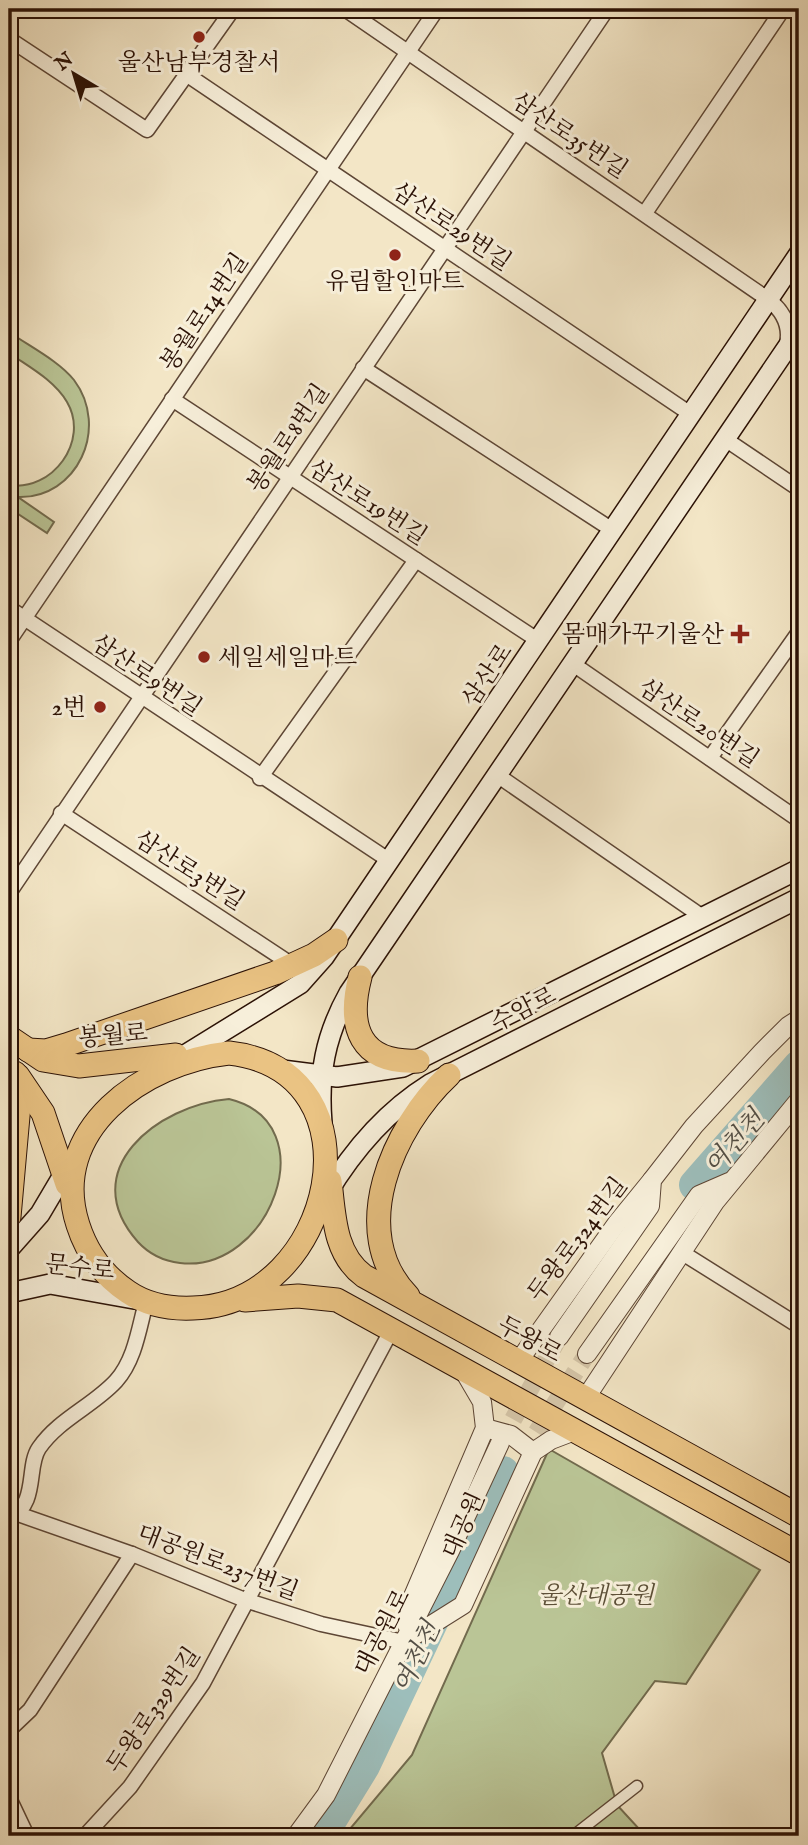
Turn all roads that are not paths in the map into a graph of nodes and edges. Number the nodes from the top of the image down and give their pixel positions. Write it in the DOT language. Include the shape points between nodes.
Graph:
graph roads {
  1 [pos="233,9"];
  2 [pos="345,9"];
  3 [pos="437,9"];
  4 [pos="607,9"];
  5 [pos="783,9"];
  6 [pos="9,39"];
  7 [pos="408,52"];
  8 [pos="186,74"];
  9 [pos="524,131"];
  10 [pos="328,170"];
  11 [pos="645,213"];
  12 [pos="444,248"];
  13 [pos="799,254"];
  14 [pos="769,300"];
  15 [pos="799,330"];
  16 [pos="784,352"];
  17 [pos="363,368"];
  18 [pos="172,399"];
  19 [pos="692,415"];
  20 [pos="725,439"];
  21 [pos="289,478"];
  22 [pos="799,489"];
  23 [pos="614,531"];
  24 [pos="416,560"];
  25 [pos="9,608"];
  26 [pos="23,618"];
  27 [pos="799,632"];
  28 [pos="9,640"];
  29 [pos="540,641"];
  30 [pos="573,664"];
  31 [pos="140,697"];
  32 [pos="710,758"];
  33 [pos="497,775"];
  34 [pos="260,778"];
  35 [pos="61,813"];
  36 [pos="799,820"];
  37 [pos="390,862"];
  38 [pos="799,869"];
  39 [pos="9,893"];
  40 [pos="799,898"];
  41 [pos="704,918"];
  42 [pos="336,940"];
  43 [pos="294,966"];
  44 [pos="360,977"];
  45 [pos="799,1019"];
  46 [pos="18,1044"];
  47 [pos="229,1053"];
  48 [pos="186,1054"];
  49 [pos="418,1061"];
  50 [pos="12,1069"];
  51 [pos="163,1069"];
  52 [pos="282,1070"];
  53 [pos="449,1075"];
  54 [pos="321,1076"];
  55 [pos="799,1100"];
  56 [pos="324,1140"];
  57 [pos="652,1180"];
  58 [pos="731,1182"];
  59 [pos="67,1183"];
  60 [pos="331,1188"];
  61 [pos="9,1217"];
  62 [pos="314,1218"];
  63 [pos="9,1249"];
  64 [pos="681,1252"];
  65 [pos="9,1293"];
  66 [pos="146,1302"];
  67 [pos="225,1304"];
  68 [pos="417,1306"];
  69 [pos="799,1326"];
  70 [pos="391,1331"];
  71 [pos="559,1338"];
  72 [pos="587,1354"];
  73 [pos="517,1362"];
  74 [pos="465,1373"];
  75 [pos="585,1399"];
  76 [pos="485,1428"];
  77 [pos="572,1432"];
  78 [pos="500,1443"];
  79 [pos="528,1453"];
  80 [pos="13,1516"];
  81 [pos="799,1517"];
  82 [pos="132,1554"];
  83 [pos="799,1554"];
  84 [pos="246,1600"];
  85 [pos="404,1643"];
  86 [pos="9,1730"];
  87 [pos="637,1786"];
  88 [pos="9,1798"];
  89 [pos="27,1836"];
  90 [pos="85,1836"];
  91 [pos="296,1836"];
  92 [pos="573,1836"];
  1 -- 8 [label="street"];
  2 -- 7 [label="street, 삼산로35번길"];
  3 -- 7 [label="street, 봉월로14번길"];
  4 -- 9 [label="street, 봉월로8번길"];
  5 -- 11 [label="street"];
  6 -- 8 [label="street" via="147,130"];
  7 -- 9 [label="street, 삼산로35번길"];
  7 -- 10 [label="street, 봉월로14번길"];
  8 -- 10 [label="street, 삼산로29번길"];
  9 -- 11 [label="street, 삼산로35번길"];
  9 -- 12 [label="street, 봉월로8번길"];
  10 -- 12 [label="street, 삼산로29번길"];
  10 -- 18 [label="street, 봉월로14번길"];
  11 -- 14 [label="street, 삼산로35번길"];
  12 -- 17 [label="street, 봉월로8번길"];
  12 -- 19 [label="street, 삼산로29번길"];
  13 -- 14 [label="main road, 삼산로"];
  14 -- 16 [label="street" via="786,321 789,337"];
  14 -- 19 [label="main road, 삼산로"];
  15 -- 16 [label="main road"];
  16 -- 20 [label="main road"];
  17 -- 21 [label="street, 봉월로8번길"];
  17 -- 23 [label="street"];
  18 -- 21 [label="street, 삼산로19번길"];
  18 -- 26 [label="street, 봉월로14번길"];
  19 -- 23 [label="main road, 삼산로"];
  20 -- 22 [label="street"];
  20 -- 30 [label="main road"];
  21 -- 24 [label="street, 삼산로19번길"];
  21 -- 31 [label="street, 봉월로8번길"];
  23 -- 29 [label="main road, 삼산로"];
  24 -- 29 [label="street, 삼산로19번길"];
  24 -- 34 [label="street"];
  25 -- 26 [label="street, 삼산로9번길"];
  26 -- 28 [label="street, 봉월로14번길"];
  26 -- 31 [label="street, 삼산로9번길"];
  27 -- 32 [label="street"];
  29 -- 37 [label="main road, 삼산로"];
  30 -- 32 [label="street, 삼산로20번길"];
  30 -- 33 [label="main road"];
  31 -- 34 [label="street, 삼산로9번길"];
  31 -- 35 [label="street, 봉월로8번길"];
  32 -- 36 [label="street, 삼산로20번길"];
  33 -- 41 [label="street"];
  33 -- 44 [label="main road"];
  34 -- 37 [label="street, 삼산로9번길"];
  35 -- 39 [label="street, 봉월로8번길"];
  35 -- 43 [label="street, 삼산로3번길"];
  37 -- 42 [label="main road, 삼산로"];
  38 -- 41 [label="main road, 수암로"];
  40 -- 53 [label="main road, 수암로"];
  41 -- 49 [label="main road, 수암로"];
  42 -- 43 [label="main road"];
  42 -- 48 [label="main road, 삼산로" via="300,984"];
  43 -- 46 [label="main road" via="46,1051"];
  44 -- 49 [label="main road" via="354,1014 362,1038 370,1049 390,1059"];
  44 -- 54 [label="main road" via="332,1025"];
  45 -- 57 [label="street, 두왕로324번길" via="694,1126"];
  46 -- 48 [label="main road, 봉월로" via="43,1060 79,1066"];
  47 -- 48 [label="main road, 봉월로"];
  47 -- 51 [label="main road"];
  47 -- 52 [label="main road" via="252,1056"];
  48 -- 51 [label="main road, 삼산로"];
  49 -- 54 [label="main road, 수암로" via="383,1073"];
  50 -- 59 [label="main road" via="43,1113"];
  50 -- 61 [label="main road" via="19,1105"];
  51 -- 59 [label="main road" via="113,1105 85,1137"];
  52 -- 54 [label="main road, 수암로"];
  52 -- 56 [label="main road" via="312,1104"];
  53 -- 60 [label="main road, 수암로" via="412,1095 381,1121"];
  53 -- 68 [label="main road" via="425,1098 412,1120 380,1199 377,1242 382,1258"];
  54 -- 56 [label="main road"];
  55 -- 58 [label="street"];
  56 -- 60 [label="main road, 두왕로"];
  56 -- 62 [label="main road" via="324,1180"];
  57 -- 71 [label="street, 두왕로324번길" via="650,1206"];
  57 -- 73 [label="street, 두왕로324번길"];
  58 -- 64 [label="street"];
  58 -- 72 [label="street" via="699,1195"];
  59 -- 63 [label="main road, 문수로"];
  59 -- 66 [label="main road" via="81,1236 91,1254 115,1283"];
  60 -- 62 [label="main road, 수암로"];
  60 -- 68 [label="main road, 두왕로" via="337,1233 348,1261 364,1276"];
  62 -- 67 [label="main road" via="283,1269 265,1284"];
  64 -- 69 [label="street"];
  64 -- 75 [label="street"];
  65 -- 66 [label="main road, 문수로" via="50,1284"];
  66 -- 67 [label="main road" via="180,1308"];
  66 -- 80 [label="street" via="135,1348 116,1381 70,1416 38,1450 33,1484"];
  67 -- 70 [label="main road" via="271,1297 321,1297 337,1300"];
  68 -- 73 [label="main road, 두왕로"];
  70 -- 74 [label="main road"];
  70 -- 84 [label="street, 두왕로329번길"];
  73 -- 75 [label="main road, 두왕로"];
  74 -- 76 [label="street" via="482,1402"];
  74 -- 77 [label="main road"];
  75 -- 81 [label="main road, 두왕로"];
  76 -- 79 [label="street" via="511,1435"];
  76 -- 85 [label="street" via="411,1601"];
  77 -- 79 [label="street"];
  77 -- 83 [label="main road"];
  78 -- 85 [label="street, 대공원로"];
  79 -- 85 [label="street" via="463,1605"];
  80 -- 82 [label="street, 대공원로237번길"];
  82 -- 84 [label="street, 대공원로237번길"];
  82 -- 86 [label="street" via="30,1710"];
  84 -- 85 [label="street, 대공원로237번길" via="320,1624"];
  84 -- 90 [label="street, 두왕로329번길" via="203,1683 130,1787"];
  85 -- 91 [label="street, 대공원로" via="326,1796"];
  87 -- 92 [label="street"];
  88 -- 89 [label="street"];
}
